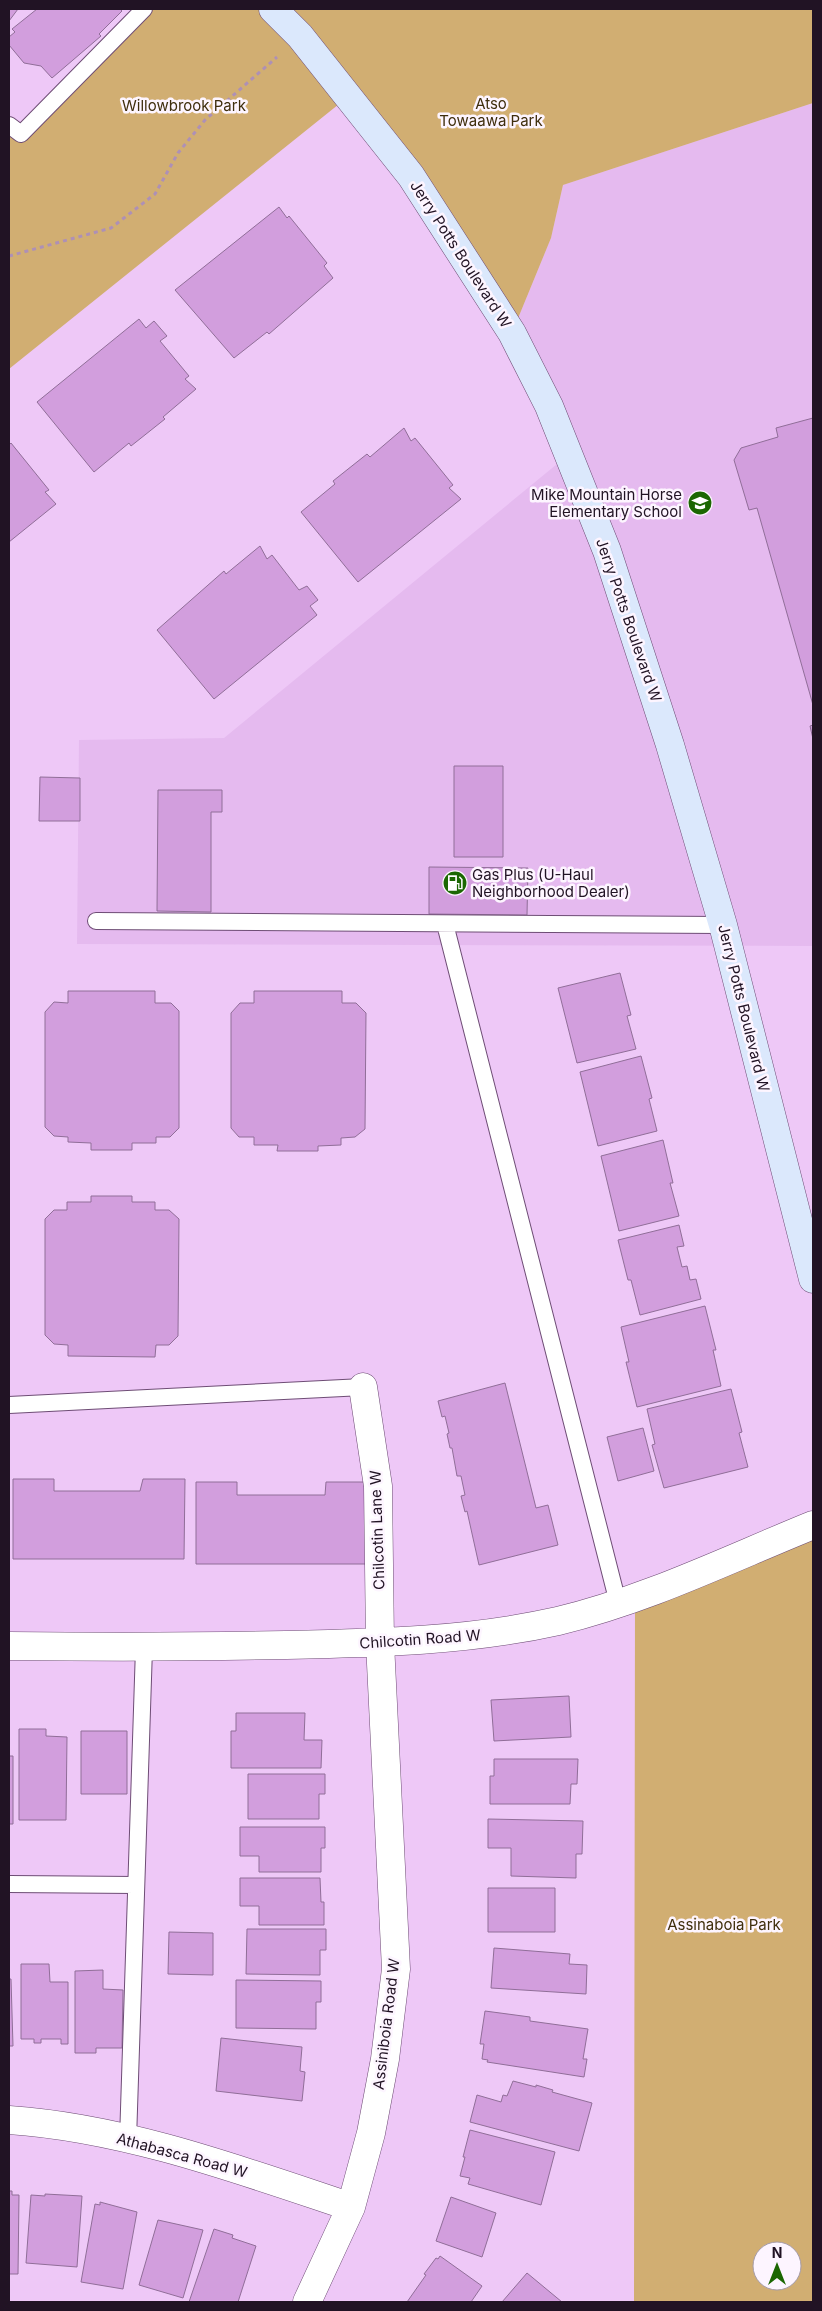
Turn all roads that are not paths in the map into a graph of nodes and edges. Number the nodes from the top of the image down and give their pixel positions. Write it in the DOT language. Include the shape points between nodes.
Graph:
graph roads {
  1 [pos="144,9"];
  2 [pos="273,9"];
  3 [pos="9,125"];
  4 [pos="96,921"];
  5 [pos="445,924"];
  6 [pos="723,925"];
  7 [pos="807,1231"];
  8 [pos="813,1279"];
  9 [pos="363,1387"];
  10 [pos="9,1405"];
  11 [pos="813,1525"];
  12 [pos="618,1602"];
  13 [pos="380,1643"];
  14 [pos="9,1646"];
  15 [pos="144,1648"];
  16 [pos="9,1884"];
  17 [pos="136,1885"];
  18 [pos="9,2120"];
  19 [pos="128,2140"];
  20 [pos="351,2207"];
  21 [pos="307,2302"];
  1 -- 3 [label="lane" via="21,134"];
  2 -- 6 [label="street, Jerry Potts Boulevard W" via="300,36 411,176 512,333 549,406 610,560 670,745"];
  4 -- 5 [label="lane"];
  5 -- 6 [label="lane"];
  5 -- 12 [label="lane"];
  6 -- 7 [label="street, Jerry Potts Boulevard W"];
  7 -- 8 [label="street, Jerry Potts Boulevard W"];
  9 -- 10 [label="lane"];
  9 -- 13 [label="street, Chilcotin Lane W" via="378,1486"];
  11 -- 12 [label="street, Chilcotin Road W" via="635,1598"];
  12 -- 13 [label="street, Chilcotin Road W" via="558,1621 490,1633"];
  13 -- 15 [label="street, Chilcotin Road W"];
  13 -- 20 [label="street, Assiniboia Road W" via="396,1969 385,2059 371,2132"];
  14 -- 15 [label="street, Chilcotin Road W"];
  15 -- 17 [label="lane"];
  16 -- 17 [label="lane"];
  17 -- 19 [label="lane"];
  18 -- 19 [label="street, Athabasca Road W" via="53,2123"];
  19 -- 20 [label="street, Athabasca Road W" via="205,2158"];
  20 -- 21 [label="street, Assiniboia Road W"];
}
